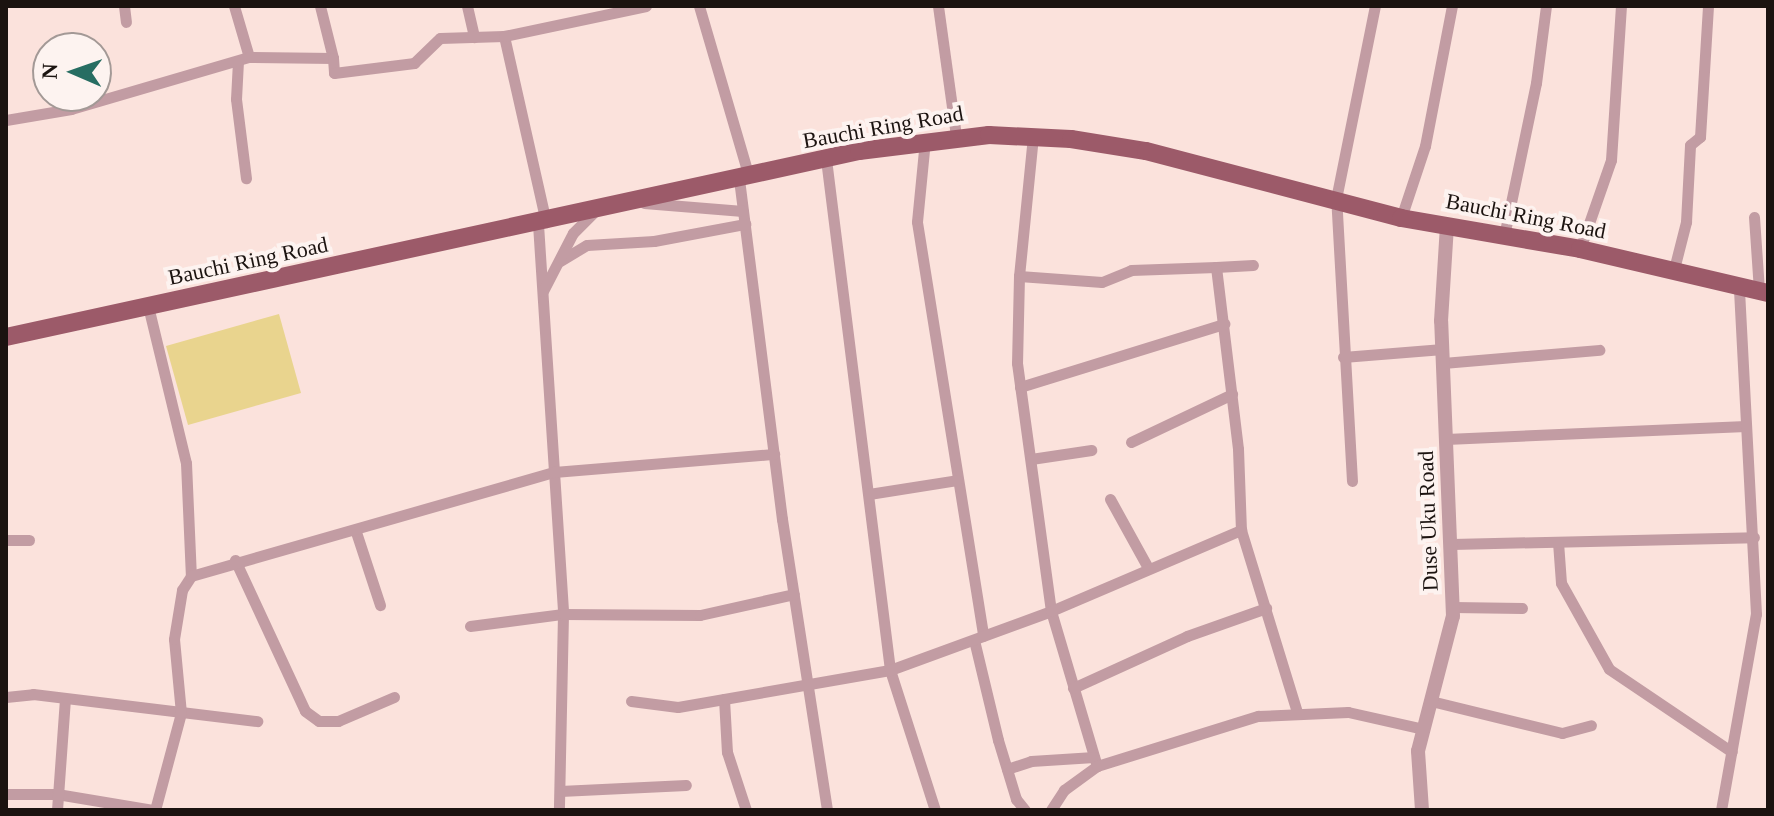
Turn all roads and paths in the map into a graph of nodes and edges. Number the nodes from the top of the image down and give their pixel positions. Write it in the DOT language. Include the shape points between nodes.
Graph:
graph roads {
  1 [pos="124,6"];
  2 [pos="234,6"];
  3 [pos="320,6"];
  4 [pos="467,6"];
  5 [pos="646,6"];
  6 [pos="699,6"];
  7 [pos="938,6"];
  8 [pos="1375,6"];
  9 [pos="1452,6"];
  10 [pos="1546,6"];
  11 [pos="1621,6"];
  12 [pos="1708,6"];
  13 [pos="126,22"];
  14 [pos="504,36"];
  15 [pos="474,37"];
  16 [pos="333,58"];
  17 [pos="243,59"];
  18 [pos="6,120"];
  19 [pos="956,136"];
  20 [pos="1033,136"];
  21 [pos="925,140"];
  22 [pos="826,159"];
  23 [pos="246,178"];
  24 [pos="744,178"];
  25 [pos="1336,199"];
  26 [pos="636,203"];
  27 [pos="594,212"];
  28 [pos="1754,217"];
  29 [pos="744,218"];
  30 [pos="1401,218"];
  31 [pos="542,223"];
  32 [pos="1447,225"];
  33 [pos="1504,236"];
  34 [pos="1580,249"];
  35 [pos="560,261"];
  36 [pos="1253,265"];
  37 [pos="1216,267"];
  38 [pos="1673,273"];
  39 [pos="1019,276"];
  40 [pos="1739,286"];
  41 [pos="543,292"];
  42 [pos="1763,292"];
  43 [pos="148,306"];
  44 [pos="1224,324"];
  45 [pos="6,337"];
  46 [pos="1599,350"];
  47 [pos="1443,356"];
  48 [pos="1343,357"];
  49 [pos="1020,387"];
  50 [pos="1232,394"];
  51 [pos="1746,426"];
  52 [pos="1446,439"];
  53 [pos="1131,442"];
  54 [pos="1091,450"];
  55 [pos="774,454"];
  56 [pos="1031,459"];
  57 [pos="554,472"];
  58 [pos="957,480"];
  59 [pos="1352,481"];
  60 [pos="869,494"];
  61 [pos="1110,499"];
  62 [pos="1241,530"];
  63 [pos="356,532"];
  64 [pos="1754,537"];
  65 [pos="6,540"];
  66 [pos="29,540"];
  67 [pos="1558,542"];
  68 [pos="1452,544"];
  69 [pos="235,560"];
  70 [pos="1147,566"];
  71 [pos="191,576"];
  72 [pos="1762,587"];
  73 [pos="794,594"];
  74 [pos="380,605"];
  75 [pos="1453,607"];
  76 [pos="1266,608"];
  77 [pos="1522,608"];
  78 [pos="1051,611"];
  79 [pos="563,614"];
  80 [pos="470,626"];
  81 [pos="978,638"];
  82 [pos="890,670"];
  83 [pos="808,684"];
  84 [pos="1073,688"];
  85 [pos="6,697"];
  86 [pos="394,697"];
  87 [pos="65,699"];
  88 [pos="724,699"];
  89 [pos="631,701"];
  90 [pos="1431,701"];
  91 [pos="1297,712"];
  92 [pos="181,713"];
  93 [pos="257,721"];
  94 [pos="1591,725"];
  95 [pos="1424,729"];
  96 [pos="1732,752"];
  97 [pos="1095,761"];
  98 [pos="1007,769"];
  99 [pos="686,785"];
  100 [pos="560,791"];
  101 [pos="6,794"];
  102 [pos="57,794"];
  103 [pos="57,810"];
  104 [pos="154,810"];
  105 [pos="559,810"];
  106 [pos="746,810"];
  107 [pos="827,810"];
  108 [pos="935,810"];
  109 [pos="1025,810"];
  110 [pos="1051,810"];
  111 [pos="1422,810"];
  112 [pos="1721,810"];
  1 -- 13 [label="street"];
  2 -- 17 [label="street"];
  3 -- 16 [label="street"];
  4 -- 15 [label="street"];
  5 -- 14 [label="street"];
  6 -- 24 [label="street"];
  7 -- 19 [label="street"];
  8 -- 25 [label="street"];
  9 -- 30 [label="street" via="1425,146"];
  10 -- 33 [label="street"];
  11 -- 34 [label="street" via="1611,160"];
  12 -- 38 [label="street" via="1700,137 1690,145 1686,222"];
  14 -- 15 [label="street"];
  14 -- 31 [label="street"];
  15 -- 16 [label="street" via="440,38 414,63 334,73"];
  16 -- 17 [label="street"];
  17 -- 18 [label="street" via="71,109"];
  17 -- 23 [label="street"];
  19 -- 20 [label="main road, Bauchi Ring Road"];
  19 -- 21 [label="main road, Bauchi Ring Road"];
  20 -- 25 [label="main road, Bauchi Ring Road" via="1146,151"];
  20 -- 39 [label="street"];
  21 -- 22 [label="main road, Bauchi Ring Road"];
  21 -- 58 [label="street" via="917,222"];
  22 -- 24 [label="main road, Bauchi Ring Road"];
  22 -- 60 [label="street"];
  24 -- 26 [label="main road, Bauchi Ring Road"];
  24 -- 29 [label="street"];
  25 -- 30 [label="main road, Bauchi Ring Road"];
  25 -- 48 [label="street"];
  26 -- 27 [label="main road, Bauchi Ring Road"];
  26 -- 29 [label="street"];
  27 -- 31 [label="main road, Bauchi Ring Road"];
  27 -- 35 [label="street" via="573,233"];
  28 -- 42 [label="street"];
  29 -- 35 [label="street" via="654,241 587,245"];
  29 -- 55 [label="street"];
  30 -- 32 [label="main road, Bauchi Ring Road"];
  31 -- 41 [label="street"];
  31 -- 43 [label="main road, Bauchi Ring Road"];
  32 -- 33 [label="main road, Bauchi Ring Road"];
  32 -- 47 [label="street, Duse Uku Road"];
  33 -- 34 [label="main road, Bauchi Ring Road"];
  34 -- 38 [label="main road, Bauchi Ring Road"];
  35 -- 41 [label="street"];
  36 -- 37 [label="street"];
  37 -- 39 [label="street" via="1131,270 1102,282"];
  37 -- 44 [label="street"];
  38 -- 40 [label="main road, Bauchi Ring Road"];
  39 -- 49 [label="street"];
  40 -- 42 [label="main road, Bauchi Ring Road"];
  40 -- 51 [label="street"];
  41 -- 57 [label="street"];
  43 -- 45 [label="main road, Bauchi Ring Road"];
  43 -- 71 [label="street" via="186,463"];
  44 -- 49 [label="street"];
  44 -- 50 [label="street"];
  46 -- 47 [label="street"];
  47 -- 48 [label="street"];
  47 -- 52 [label="street, Duse Uku Road"];
  48 -- 59 [label="street"];
  49 -- 56 [label="street"];
  50 -- 53 [label="street"];
  50 -- 62 [label="street"];
  51 -- 52 [label="street"];
  51 -- 64 [label="street"];
  52 -- 68 [label="street, Duse Uku Road"];
  54 -- 56 [label="street"];
  55 -- 57 [label="street"];
  55 -- 73 [label="street"];
  56 -- 78 [label="street"];
  57 -- 63 [label="street"];
  57 -- 79 [label="street"];
  58 -- 60 [label="street"];
  58 -- 81 [label="street"];
  60 -- 82 [label="street"];
  61 -- 70 [label="street"];
  62 -- 70 [label="street"];
  62 -- 76 [label="street"];
  63 -- 69 [label="street"];
  63 -- 74 [label="street"];
  64 -- 67 [label="street"];
  64 -- 72 [label="street"];
  65 -- 66 [label="street"];
  67 -- 68 [label="street"];
  67 -- 96 [label="street" via="1561,583 1609,669"];
  68 -- 75 [label="street, Duse Uku Road"];
  69 -- 71 [label="street"];
  69 -- 86 [label="street" via="305,711 319,721 338,721"];
  70 -- 78 [label="street"];
  71 -- 92 [label="street" via="182,590 174,639"];
  72 -- 96 [label="street"];
  73 -- 79 [label="street" via="700,615"];
  73 -- 83 [label="street"];
  75 -- 77 [label="street"];
  75 -- 90 [label="street, Duse Uku Road"];
  76 -- 84 [label="street" via="1187,636"];
  76 -- 91 [label="street"];
  78 -- 81 [label="street"];
  78 -- 84 [label="street"];
  79 -- 80 [label="street"];
  79 -- 100 [label="street"];
  81 -- 82 [label="street"];
  81 -- 98 [label="street"];
  82 -- 83 [label="street"];
  82 -- 108 [label="street"];
  83 -- 88 [label="street"];
  83 -- 107 [label="street"];
  84 -- 97 [label="street"];
  85 -- 87 [label="street"];
  87 -- 92 [label="street"];
  87 -- 102 [label="street"];
  88 -- 89 [label="street" via="678,707"];
  88 -- 106 [label="street" via="727,752"];
  90 -- 94 [label="street" via="1562,733"];
  90 -- 95 [label="street, Duse Uku Road"];
  91 -- 95 [label="street" via="1348,712"];
  91 -- 97 [label="street" via="1258,716"];
  92 -- 93 [label="street"];
  92 -- 104 [label="street"];
  95 -- 111 [label="street, Duse Uku Road" via="1418,751"];
  96 -- 112 [label="street"];
  97 -- 98 [label="street" via="1031,761"];
  97 -- 110 [label="street"];
  98 -- 109 [label="street"];
  99 -- 100 [label="street"];
  100 -- 105 [label="street"];
  101 -- 102 [label="street"];
  102 -- 103 [label="street"];
  102 -- 104 [label="street"];
}
